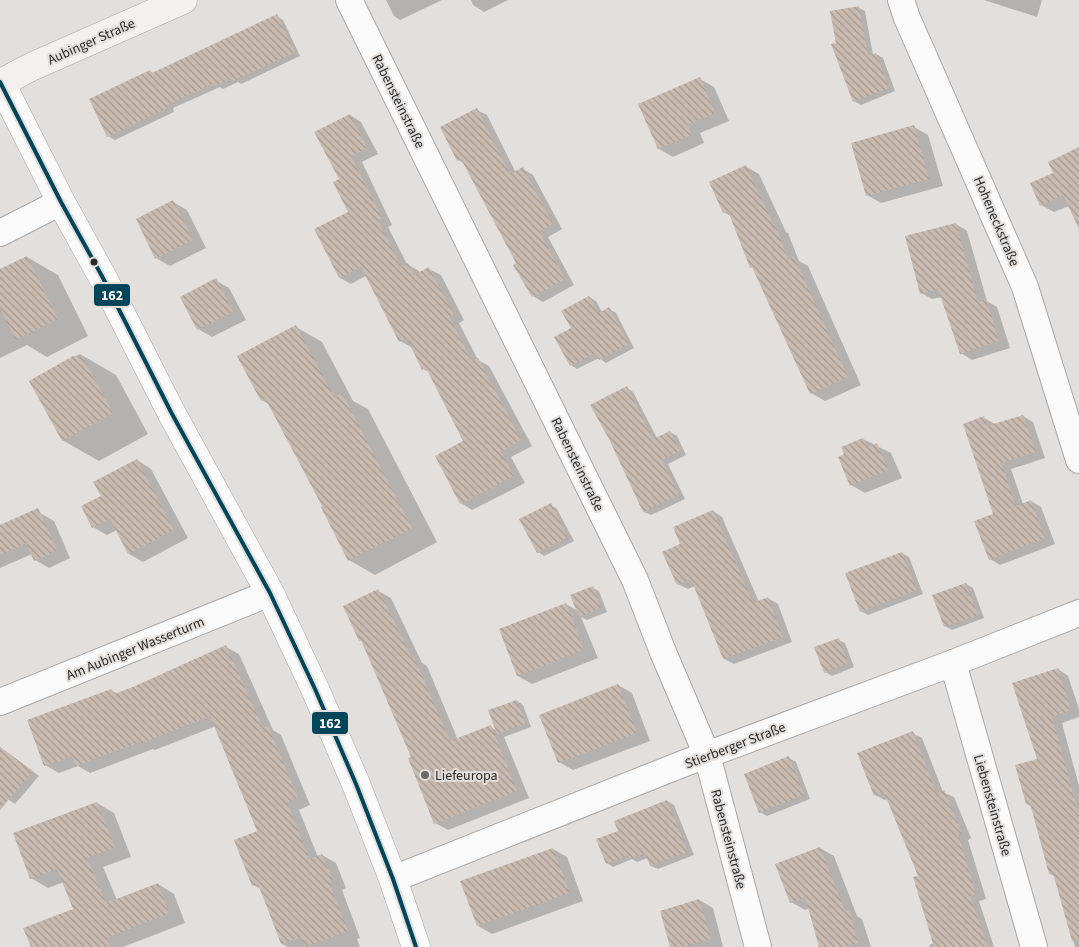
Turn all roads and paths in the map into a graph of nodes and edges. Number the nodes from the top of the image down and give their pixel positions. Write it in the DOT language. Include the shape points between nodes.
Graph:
graph roads {
  1 [pos="183,0"];
  2 [pos="349,0"];
  3 [pos="901,0"];
  4 [pos="0,82"];
  5 [pos="60,202"];
  6 [pos="0,233"];
  7 [pos="1078,452"];
  8 [pos="270,593"];
  9 [pos="1079,613"];
  10 [pos="953,663"];
  11 [pos="0,702"];
  12 [pos="707,755"];
  13 [pos="393,879"];
  14 [pos="416,947"];
  15 [pos="758,947"];
  16 [pos="1034,947"];
  1 -- 4 [label="main road, Aubinger Straße"];
  2 -- 12 [label="street, Rabensteinstraße" via="635,580"];
  3 -- 7 [label="street, Hoheneckstraße" via="1025,286"];
  4 -- 5 [label="street"];
  5 -- 6 [label="street"];
  5 -- 8 [label="street"];
  8 -- 11 [label="street, Am Aubinger Wasserturm"];
  8 -- 13 [label="street" via="356,784"];
  9 -- 10 [label="street, Stierberger Straße"];
  10 -- 12 [label="street, Stierberger Straße"];
  10 -- 16 [label="street, Liebensteinstraße"];
  12 -- 13 [label="street, Stierberger Straße"];
  12 -- 15 [label="street, Rabensteinstraße"];
  13 -- 14 [label="street"];
}
